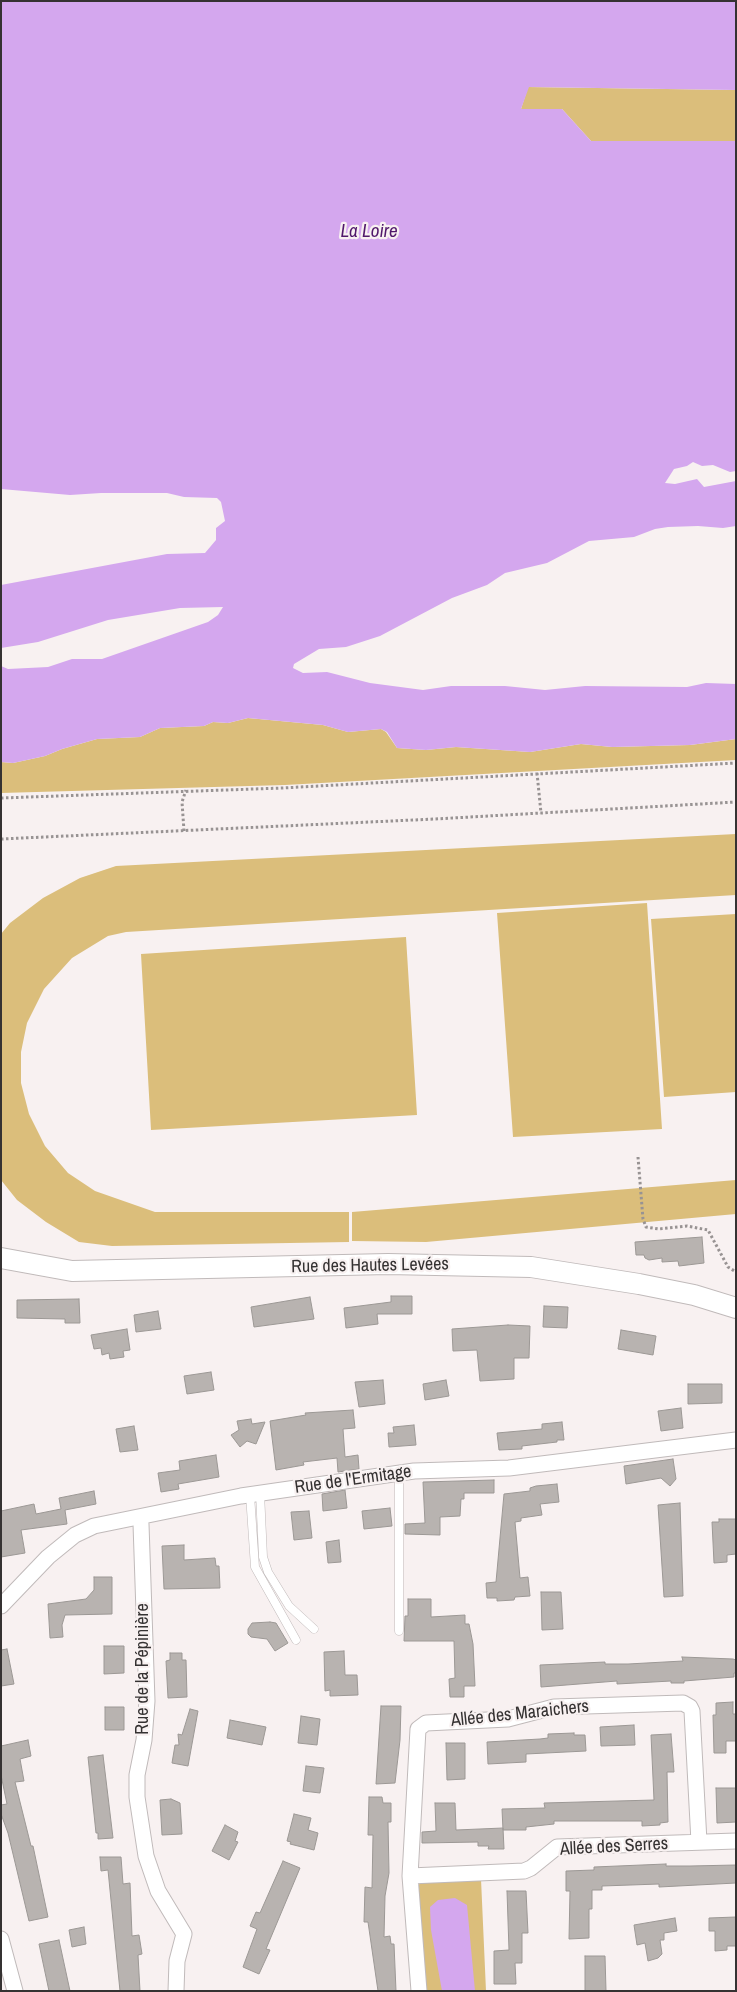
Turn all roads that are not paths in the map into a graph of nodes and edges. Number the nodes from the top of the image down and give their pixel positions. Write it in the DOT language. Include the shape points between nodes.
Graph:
graph roads {
  1 [pos="1,1258"];
  2 [pos="736,1308"];
  3 [pos="736,1440"];
  4 [pos="399,1473"];
  5 [pos="255,1494"];
  6 [pos="139,1516"];
  7 [pos="1,1606"];
  8 [pos="314,1628"];
  9 [pos="399,1631"];
  10 [pos="296,1640"];
  11 [pos="736,1840"];
  12 [pos="699,1842"];
  13 [pos="410,1876"];
  14 [pos="1,1938"];
  15 [pos="15,1991"];
  16 [pos="176,1991"];
  17 [pos="420,1991"];
  1 -- 2 [label="street, Rue des Hautes Levées" via="72,1271 388,1264 531,1267 639,1284 694,1295"];
  3 -- 4 [label="street, Rue de l'Ermitage" via="509,1468"];
  4 -- 5 [label="street, Rue de l'Ermitage"];
  4 -- 9 [label="lane"];
  5 -- 6 [label="street, Rue de l'Ermitage"];
  5 -- 8 [label="lane" via="268,1572 289,1606"];
  5 -- 10 [label="lane" via="255,1567"];
  6 -- 7 [label="street, Rue de l'Ermitage" via="94,1526 75,1536 48,1557"];
  6 -- 16 [label="street, Rue de la Pépinière" via="147,1700 137,1797 146,1856 158,1891 184,1934 177,1962"];
  11 -- 12 [label="street, Allée des Serres"];
  12 -- 13 [label="street, Allée des Serres" via="557,1847 524,1871"];
  12 -- 13 [label="street, Allée des Maraichers" via="690,1706 683,1703 554,1707 508,1719 426,1723 418,1729"];
  13 -- 17 [label="street, Allée des Maraichers"];
  14 -- 15 [label="street"];
}
